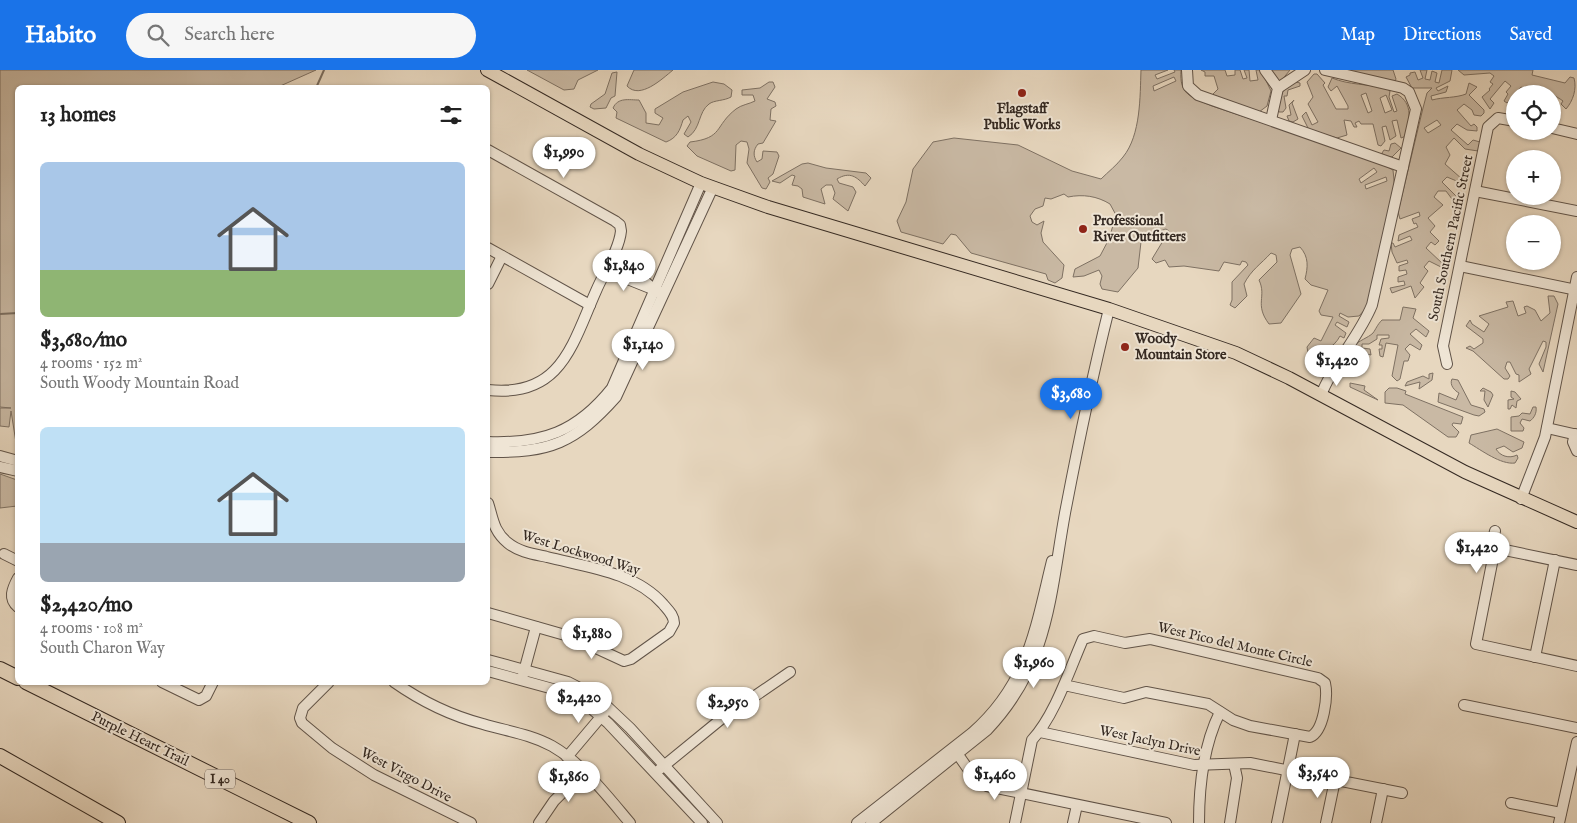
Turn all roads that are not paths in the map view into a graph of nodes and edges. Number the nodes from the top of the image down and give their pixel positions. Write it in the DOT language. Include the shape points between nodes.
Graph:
graph roads {
  1 [pos="488,70"];
  2 [pos="1187,70"];
  3 [pos="1264,70"];
  4 [pos="1305,70"];
  5 [pos="1325,70"];
  6 [pos="1278,88"];
  7 [pos="1506,119"];
  8 [pos="1271,120"];
  9 [pos="1561,130"];
  10 [pos="1577,134"];
  11 [pos="490,151"];
  12 [pos="1403,168"];
  13 [pos="707,185"];
  14 [pos="1475,191"];
  15 [pos="1577,211"];
  16 [pos="490,249"];
  17 [pos="502,256"];
  18 [pos="1460,266"];
  19 [pos="607,267"];
  20 [pos="1577,277"];
  21 [pos="490,280"];
  22 [pos="653,289"];
  23 [pos="1576,290"];
  24 [pos="665,294"];
  25 [pos="590,305"];
  26 [pos="1109,309"];
  27 [pos="1447,364"];
  28 [pos="490,390"];
  29 [pos="1321,394"];
  30 [pos="1546,428"];
  31 [pos="1576,435"];
  32 [pos="490,442"];
  33 [pos="1577,451"];
  34 [pos="490,452"];
  35 [pos="0,456"];
  36 [pos="15,460"];
  37 [pos="0,468"];
  38 [pos="15,470"];
  39 [pos="1521,499"];
  40 [pos="490,511"];
  41 [pos="1577,522"];
  42 [pos="1495,531"];
  43 [pos="1495,548"];
  44 [pos="4,554"];
  45 [pos="15,560"];
  46 [pos="1555,560"];
  47 [pos="1577,565"];
  48 [pos="15,585"];
  49 [pos="15,604"];
  50 [pos="490,614"];
  51 [pos="536,627"];
  52 [pos="1536,657"];
  53 [pos="490,660"];
  54 [pos="1577,666"];
  55 [pos="0,669"];
  56 [pos="525,669"];
  57 [pos="490,672"];
  58 [pos="790,672"];
  59 [pos="15,676"];
  60 [pos="522,680"];
  61 [pos="32,685"];
  62 [pos="168,685"];
  63 [pos="212,685"];
  64 [pos="326,685"];
  65 [pos="399,685"];
  66 [pos="1064,685"];
  67 [pos="1464,705"];
  68 [pos="609,708"];
  69 [pos="1220,712"];
  70 [pos="601,717"];
  71 [pos="1577,728"];
  72 [pos="1040,732"];
  73 [pos="1295,734"];
  74 [pos="1577,742"];
  75 [pos="956,751"];
  76 [pos="0,756"];
  77 [pos="567,757"];
  78 [pos="1234,764"];
  79 [pos="664,766"];
  80 [pos="1204,766"];
  81 [pos="1288,770"];
  82 [pos="583,772"];
  83 [pos="655,773"];
  84 [pos="1335,780"];
  85 [pos="1572,784"];
  86 [pos="1383,789"];
  87 [pos="1402,793"];
  88 [pos="1021,794"];
  89 [pos="1511,804"];
  90 [pos="1077,805"];
  91 [pos="1560,818"];
  92 [pos="1138,820"];
  93 [pos="118,823"];
  94 [pos="309,823"];
  95 [pos="471,823"];
  96 [pos="539,823"];
  97 [pos="630,823"];
  98 [pos="702,823"];
  99 [pos="717,823"];
  100 [pos="858,823"];
  101 [pos="871,823"];
  102 [pos="1015,823"];
  103 [pos="1073,823"];
  104 [pos="1166,823"];
  105 [pos="1199,823"];
  106 [pos="1230,823"];
  107 [pos="1277,823"];
  108 [pos="1326,823"];
  109 [pos="1376,823"];
  1 -- 13 [label="main road" via="639,154"];
  2 -- 8 [label="street" via="1188,86 1195,93"];
  3 -- 6 [label="street"];
  4 -- 6 [label="street"];
  5 -- 12 [label="street" via="1395,85 1409,92 1416,109"];
  6 -- 8 [label="street"];
  7 -- 14 [label="street, South Southern Pacific Street" via="1494,120 1488,128"];
  8 -- 12 [label="street"];
  9 -- 10 [label="street"];
  11 -- 19 [label="street" via="615,221 621,227 620,236"];
  12 -- 29 [label="street" via="1372,305 1365,324 1331,371"];
  13 -- 22 [label="street"];
  13 -- 24 [label="street"];
  13 -- 26 [label="main road" via="768,207"];
  14 -- 15 [label="street"];
  14 -- 18 [label="street, South Southern Pacific Street"];
  16 -- 17 [label="street"];
  17 -- 21 [label="street"];
  17 -- 25 [label="street"];
  18 -- 23 [label="street"];
  18 -- 27 [label="street, South Southern Pacific Street" via="1443,346"];
  19 -- 22 [label="street" via="638,285"];
  19 -- 25 [label="street"];
  20 -- 23 [label="street"];
  22 -- 24 [label="street"];
  22 -- 32 [label="street" via="612,388 597,407 568,428 541,439"];
  23 -- 30 [label="street"];
  24 -- 34 [label="street" via="616,397 595,421 578,434 551,447 522,453"];
  25 -- 28 [label="street" via="572,349 554,372 537,384 521,389"];
  26 -- 29 [label="main road" via="1236,354"];
  26 -- 75 [label="street" via="1087,401 1044,633 1028,675 1001,716"];
  29 -- 39 [label="main road" via="1417,448"];
  30 -- 31 [label="street"];
  30 -- 39 [label="street"];
  31 -- 33 [label="street" via="1573,442"];
  35 -- 36 [label="street"];
  37 -- 38 [label="street"];
  39 -- 41 [label="main road"];
  40 -- 51 [label="street, West Lockwood Way" via="494,526 514,547 632,581 659,599 673,616 674,624 669,632 624,661 572,637"];
  42 -- 43 [label="street"];
  43 -- 46 [label="street"];
  43 -- 52 [label="street" via="1476,644"];
  44 -- 45 [label="street"];
  46 -- 47 [label="street"];
  46 -- 52 [label="street"];
  48 -- 49 [label="street" via="11,595"];
  50 -- 51 [label="street"];
  51 -- 56 [label="street"];
  52 -- 54 [label="street"];
  53 -- 56 [label="street"];
  55 -- 59 [label="highway"];
  56 -- 60 [label="street"];
  56 -- 68 [label="street" via="584,690"];
  57 -- 60 [label="street"];
  58 -- 79 [label="street" via="720,720"];
  60 -- 70 [label="street" via="572,696"];
  61 -- 94 [label="highway, Purple Heart Trail / I 40"];
  62 -- 63 [label="street" via="199,700 206,696"];
  64 -- 95 [label="street, West Virgo Drive" via="303,708 300,715 302,723 332,748 374,775"];
  65 -- 77 [label="street" via="447,712 538,740"];
  66 -- 69 [label="street, West Pico del Monte Circle" via="1124,698 1146,692 1209,704"];
  66 -- 72 [label="street, West Pico del Monte Circle"];
  66 -- 73 [label="street, West Pico del Monte Circle" via="1083,639 1094,636 1125,643 1150,639 1325,682 1327,690 1316,734 1310,737"];
  67 -- 71 [label="street"];
  68 -- 70 [label="street"];
  68 -- 79 [label="street"];
  69 -- 73 [label="street, West Pico del Monte Circle" via="1250,726"];
  69 -- 80 [label="street" via="1214,723"];
  70 -- 77 [label="street"];
  70 -- 83 [label="street"];
  72 -- 80 [label="street, West Jaclyn Drive"];
  72 -- 88 [label="street, West Pico del Monte Circle" via="1032,740"];
  73 -- 81 [label="street"];
  74 -- 85 [label="street"];
  75 -- 88 [label="street" via="978,782"];
  75 -- 100 [label="street"];
  75 -- 101 [label="street"];
  76 -- 93 [label="highway"];
  77 -- 82 [label="street"];
  78 -- 80 [label="street, West Jaclyn Drive"];
  78 -- 81 [label="street, West Jaclyn Drive" via="1250,763"];
  78 -- 106 [label="street" via="1237,778"];
  79 -- 83 [label="street"];
  79 -- 99 [label="street"];
  80 -- 105 [label="street" via="1198,797"];
  81 -- 84 [label="street, West Jaclyn Drive"];
  81 -- 107 [label="street"];
  82 -- 96 [label="street" via="554,801"];
  82 -- 97 [label="street"];
  83 -- 98 [label="street"];
  84 -- 86 [label="street, West Jaclyn Drive"];
  84 -- 108 [label="street"];
  85 -- 91 [label="street"];
  86 -- 87 [label="street, West Jaclyn Drive"];
  86 -- 109 [label="street"];
  88 -- 90 [label="street"];
  88 -- 102 [label="street, West Pico del Monte Circle"];
  89 -- 91 [label="street"];
  90 -- 92 [label="street"];
  90 -- 103 [label="street"];
  92 -- 104 [label="street"];
}
